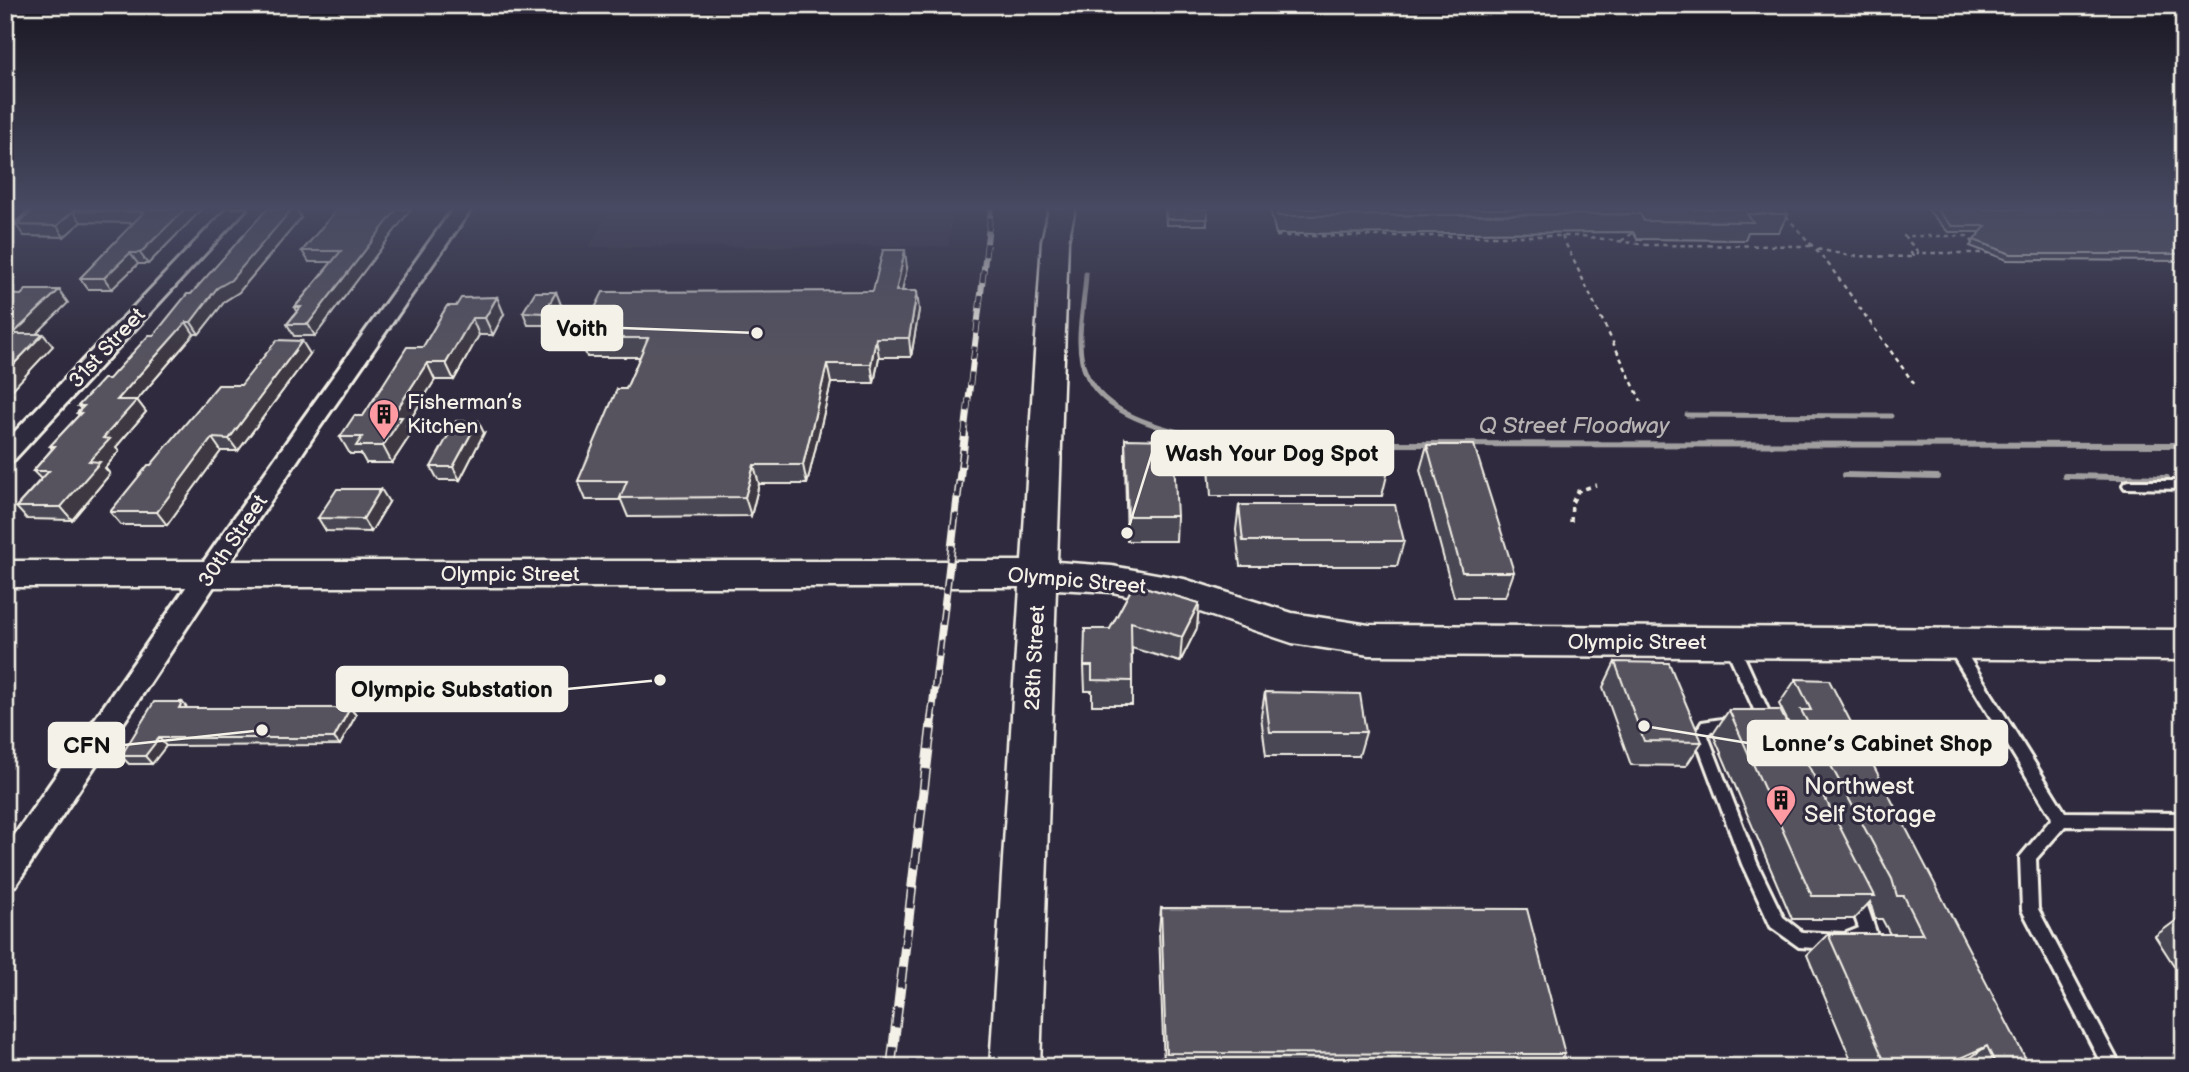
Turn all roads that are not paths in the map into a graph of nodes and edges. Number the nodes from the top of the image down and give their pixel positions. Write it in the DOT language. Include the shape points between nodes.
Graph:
graph roads {
  1 [pos="190,259"];
  2 [pos="427,259"];
  3 [pos="1054,259"];
  4 [pos="5,456"];
  5 [pos="2129,485"];
  6 [pos="2184,485"];
  7 [pos="5,574"];
  8 [pos="211,574"];
  9 [pos="1039,574"];
  10 [pos="1731,642"];
  11 [pos="1953,643"];
  12 [pos="2184,645"];
  13 [pos="1766,720"];
  14 [pos="1778,744"];
  15 [pos="2061,819"];
  16 [pos="2184,820"];
  17 [pos="5,875"];
  18 [pos="1850,885"];
  19 [pos="1015,1067"];
  20 [pos="2112,1067"];
  1 -- 4 [label="street, 31st Street"];
  2 -- 8 [label="street, 30th Street"];
  3 -- 9 [label="main road, 28th Street"];
  5 -- 6 [label="lane"];
  7 -- 8 [label="main road, Olympic Street"];
  8 -- 9 [label="main road, Olympic Street"];
  8 -- 17 [label="street, 30th Street"];
  9 -- 10 [label="main road, Olympic Street" via="1112,579 1184,593 1292,628 1370,640"];
  9 -- 19 [label="main road, 28th Street"];
  10 -- 11 [label="main road, Olympic Street"];
  10 -- 13 [label="lane"];
  11 -- 12 [label="main road, Olympic Street"];
  11 -- 15 [label="lane"];
  13 -- 14 [label="lane"];
  13 -- 18 [label="lane" via="1707,726 1701,735 1777,922 1799,939 1843,942 1868,932"];
  15 -- 16 [label="lane"];
  15 -- 20 [label="lane" via="2028,856 2030,910"];
}
